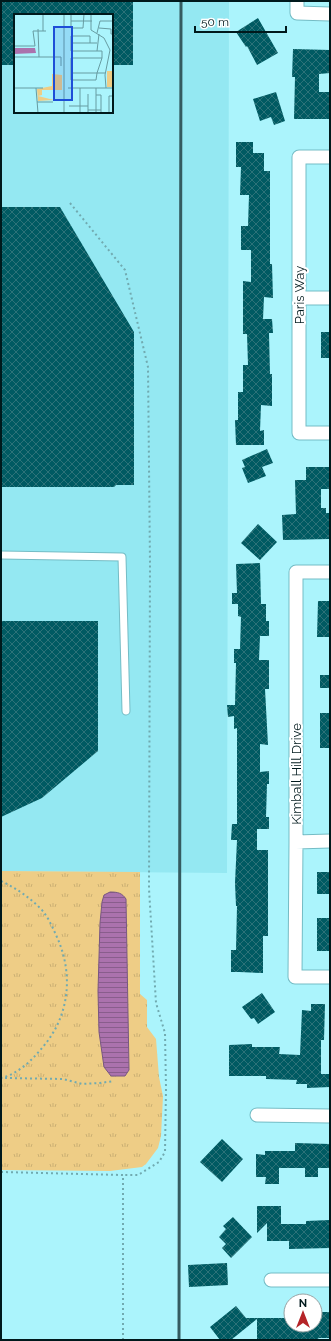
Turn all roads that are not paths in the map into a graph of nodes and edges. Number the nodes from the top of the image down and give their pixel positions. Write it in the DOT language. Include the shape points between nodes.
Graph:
graph roads {
  1 [pos="297,7"];
  2 [pos="330,14"];
  3 [pos="330,157"];
  4 [pos="299,298"];
  5 [pos="330,298"];
  6 [pos="330,433"];
  7 [pos="1,555"];
  8 [pos="330,572"];
  9 [pos="126,711"];
  10 [pos="330,841"];
  11 [pos="296,842"];
  12 [pos="330,977"];
  13 [pos="257,1115"];
  14 [pos="330,1116"];
  15 [pos="271,1280"];
  16 [pos="330,1280"];
  1 -- 2 [label="street"];
  3 -- 4 [label="street, Paris Way" via="299,157"];
  4 -- 5 [label="street"];
  4 -- 6 [label="street, Paris Way" via="299,433"];
  7 -- 9 [label="lane" via="122,557"];
  8 -- 11 [label="street, Kimball Hill Drive" via="296,572"];
  10 -- 11 [label="street"];
  11 -- 12 [label="street, Kimball Hill Drive" via="295,977"];
  13 -- 14 [label="street"];
  15 -- 16 [label="street"];
}
